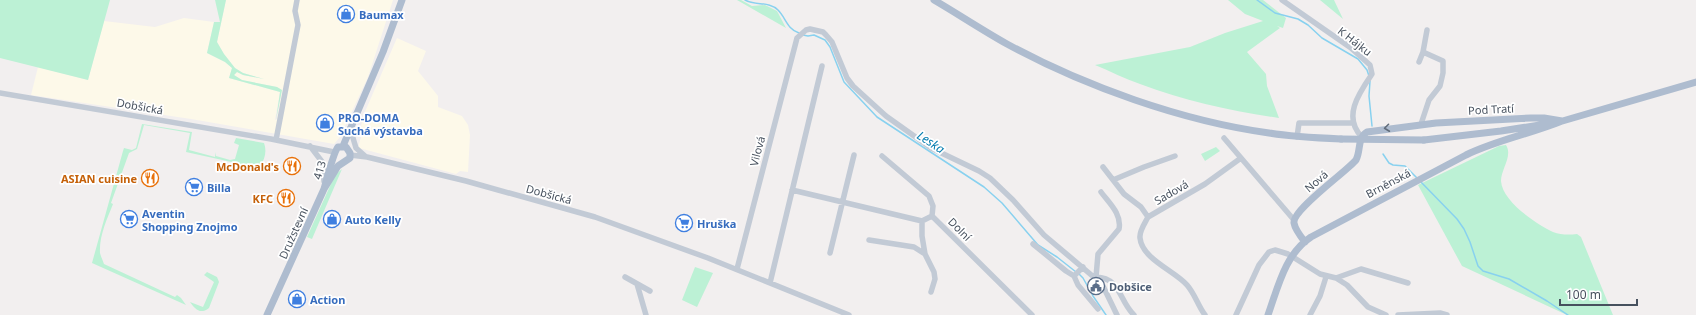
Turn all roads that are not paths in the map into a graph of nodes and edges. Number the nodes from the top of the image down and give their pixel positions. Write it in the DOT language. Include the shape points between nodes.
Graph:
graph roads {
  1 [pos="297,0"];
  2 [pos="402,0"];
  3 [pos="934,0"];
  4 [pos="1282,0"];
  5 [pos="1427,30"];
  6 [pos="1423,52"];
  7 [pos="1419,62"];
  8 [pos="822,66"];
  9 [pos="1696,82"];
  10 [pos="0,93"];
  11 [pos="1562,121"];
  12 [pos="1354,123"];
  13 [pos="1417,125"];
  14 [pos="1533,127"];
  15 [pos="350,128"];
  16 [pos="1362,136"];
  17 [pos="1297,137"];
  18 [pos="1224,138"];
  19 [pos="276,140"];
  20 [pos="1505,140"];
  21 [pos="310,146"];
  22 [pos="343,146"];
  23 [pos="334,155"];
  24 [pos="350,155"];
  25 [pos="854,155"];
  26 [pos="882,156"];
  27 [pos="1175,156"];
  28 [pos="367,157"];
  29 [pos="1241,158"];
  30 [pos="343,163"];
  31 [pos="1103,167"];
  32 [pos="1113,180"];
  33 [pos="324,189"];
  34 [pos="792,190"];
  35 [pos="1101,192"];
  36 [pos="844,202"];
  37 [pos="932,216"];
  38 [pos="1148,217"];
  39 [pos="1294,220"];
  40 [pos="922,221"];
  41 [pos="869,240"];
  42 [pos="923,241"];
  43 [pos="1305,242"];
  44 [pos="1033,244"];
  45 [pos="914,247"];
  46 [pos="830,254"];
  47 [pos="925,254"];
  48 [pos="1291,256"];
  49 [pos="737,269"];
  50 [pos="1078,272"];
  51 [pos="625,277"];
  52 [pos="1096,277"];
  53 [pos="1326,277"];
  54 [pos="1336,278"];
  55 [pos="770,283"];
  56 [pos="1408,283"];
  57 [pos="637,284"];
  58 [pos="650,290"];
  59 [pos="931,292"];
  60 [pos="1098,309"];
  61 [pos="267,315"];
  62 [pos="646,315"];
  63 [pos="849,315"];
  64 [pos="1032,315"];
  65 [pos="1117,315"];
  66 [pos="1134,315"];
  67 [pos="1205,315"];
  68 [pos="1236,315"];
  69 [pos="1268,315"];
  70 [pos="1310,315"];
  71 [pos="1386,315"];
  72 [pos="1398,315"];
  73 [pos="1447,315"];
  1 -- 19 [label="street" via="295,11 298,25"];
  2 -- 15 [label="main road"];
  3 -- 17 [label="main road" via="1007,44 1070,75 1120,94 1207,120"];
  4 -- 12 [label="street, K Hájku" via="1351,48 1370,65 1372,74 1353,107"];
  5 -- 6 [label="street"];
  6 -- 7 [label="street"];
  6 -- 13 [label="street" via="1443,61 1443,72 1440,86 1429,100"];
  8 -- 34 [label="street"];
  9 -- 11 [label="main road"];
  10 -- 19 [label="street, Dobšická"];
  11 -- 13 [label="main road, Pod Tratí" via="1544,118 1507,119"];
  11 -- 14 [label="main road"];
  11 -- 20 [label="main road, Brněnská"];
  12 -- 16 [label="street"];
  12 -- 17 [label="street" via="1299,123"];
  13 -- 16 [label="main road, Pod Tratí, one-way" via="1369,131"];
  14 -- 17 [label="main road, bridge" via="1424,140"];
  14 -- 20 [label="main road"];
  15 -- 22 [label="main road"];
  15 -- 28 [label="street" via="356,148"];
  16 -- 39 [label="main road, Nová" via="1356,160 1304,206"];
  18 -- 29 [label="street"];
  19 -- 21 [label="street, Dobšická"];
  20 -- 43 [label="main road, Brněnská" via="1480,148 1432,172"];
  21 -- 23 [label="street, Dobšická"];
  21 -- 33 [label="street" via="323,163"];
  22 -- 23 [label="main road" via="338,147"];
  22 -- 24 [label="main road" via="348,148"];
  23 -- 30 [label="main road" via="338,162"];
  23 -- 33 [label="main road, 413"];
  24 -- 28 [label="street, Dobšická"];
  24 -- 30 [label="main road"];
  25 -- 36 [label="street"];
  26 -- 37 [label="street, Dolní" via="928,196 933,206"];
  27 -- 32 [label="street"];
  28 -- 49 [label="street, Dobšická" via="595,217"];
  29 -- 38 [label="street, Sadová" via="1205,184"];
  29 -- 39 [label="street"];
  30 -- 33 [label="main road, Družstevní / 413"];
  31 -- 32 [label="street, Sadová"];
  32 -- 38 [label="street, Sadová"];
  33 -- 61 [label="main road, Družstevní / 413"];
  34 -- 36 [label="street"];
  34 -- 55 [label="street"];
  35 -- 52 [label="street" via="1116,212 1120,224 1098,254"];
  36 -- 40 [label="street"];
  36 -- 46 [label="street"];
  37 -- 40 [label="street"];
  37 -- 64 [label="street, Dolní"];
  38 -- 67 [label="street" via="1140,234 1141,242 1156,262 1189,287"];
  39 -- 43 [label="main road" via="1294,226"];
  40 -- 42 [label="street"];
  41 -- 45 [label="street"];
  42 -- 45 [label="street"];
  42 -- 47 [label="street"];
  43 -- 48 [label="main road, Brněnská"];
  44 -- 50 [label="street" via="1066,271"];
  45 -- 47 [label="street"];
  47 -- 59 [label="street" via="934,272 935,279"];
  48 -- 53 [label="street"];
  48 -- 68 [label="street" via="1275,250 1269,252 1255,271"];
  48 -- 69 [label="main road, Brněnská"];
  49 -- 50 [label="street, Vilová" via="798,37 810,29 826,35 832,42 850,82 886,116 931,148 990,178"];
  49 -- 55 [label="street, Dobšická"];
  50 -- 52 [label="street"];
  50 -- 60 [label="street" via="1078,285"];
  51 -- 57 [label="street"];
  52 -- 65 [label="street"];
  52 -- 66 [label="street" via="1105,278 1118,288"];
  53 -- 54 [label="street"];
  53 -- 70 [label="street"];
  54 -- 56 [label="street" via="1360,269"];
  54 -- 71 [label="street" via="1347,285 1368,307"];
  55 -- 63 [label="street, Dobšická"];
  57 -- 58 [label="street"];
  57 -- 62 [label="street"];
  72 -- 73 [label="street"];
}
